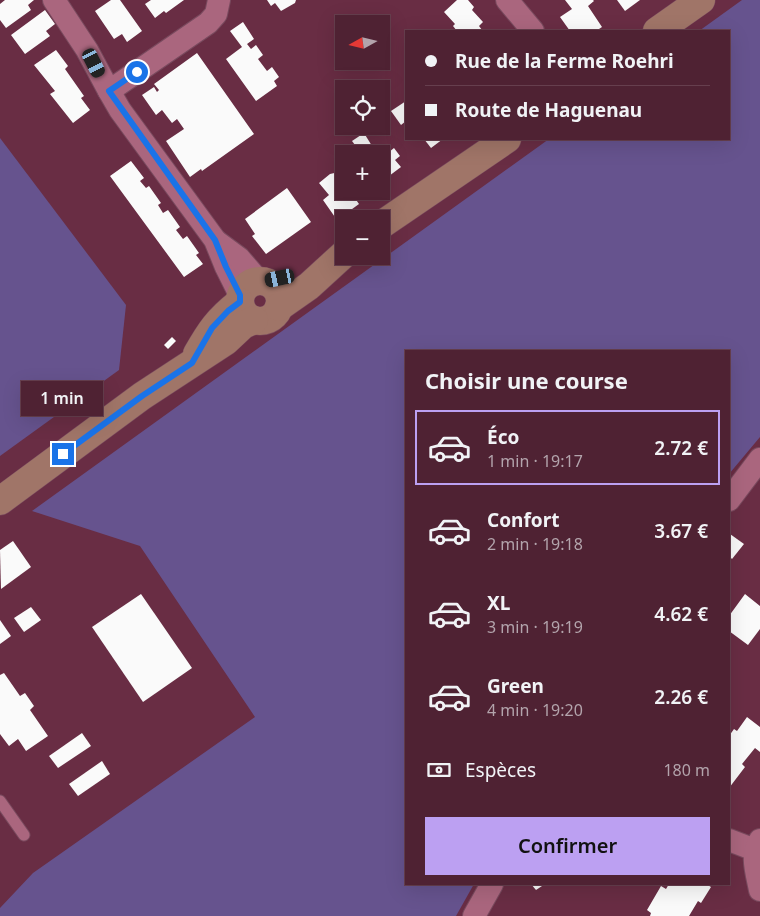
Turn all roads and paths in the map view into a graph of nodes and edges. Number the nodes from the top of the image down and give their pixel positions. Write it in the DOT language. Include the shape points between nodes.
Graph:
graph roads {
  1 [pos="54,0"];
  2 [pos="219,0"];
  3 [pos="507,0"];
  4 [pos="701,0"];
  5 [pos="532,30"];
  6 [pos="658,30"];
  7 [pos="109,91"];
  8 [pos="506,140"];
  9 [pos="390,219"];
  10 [pos="335,257"];
  11 [pos="335,262"];
  12 [pos="251,296"];
  13 [pos="760,459"];
  14 [pos="730,499"];
  15 [pos="0,501"];
  16 [pos="0,801"];
  17 [pos="24,835"];
  18 [pos="730,840"];
  19 [pos="758,845"];
  20 [pos="491,885"];
  21 [pos="760,890"];
  22 [pos="474,916"];
  1 -- 7 [label="street" via="88,50"];
  2 -- 7 [label="street" via="216,14 208,23"];
  3 -- 5 [label="street"];
  4 -- 6 [label="street"];
  7 -- 12 [label="street" via="215,240 239,258"];
  8 -- 9 [label="street"];
  10 -- 12 [label="street" via="294,273"];
  11 -- 12 [label="street" via="309,286 279,306 280,299 272,285"];
  12 -- 15 [label="street" via="228,311 212,328 192,363"];
  13 -- 14 [label="street"];
  16 -- 17 [label="lane"];
  18 -- 19 [label="street"];
  19 -- 21 [label="street" via="755,864"];
  20 -- 22 [label="street"];
}
